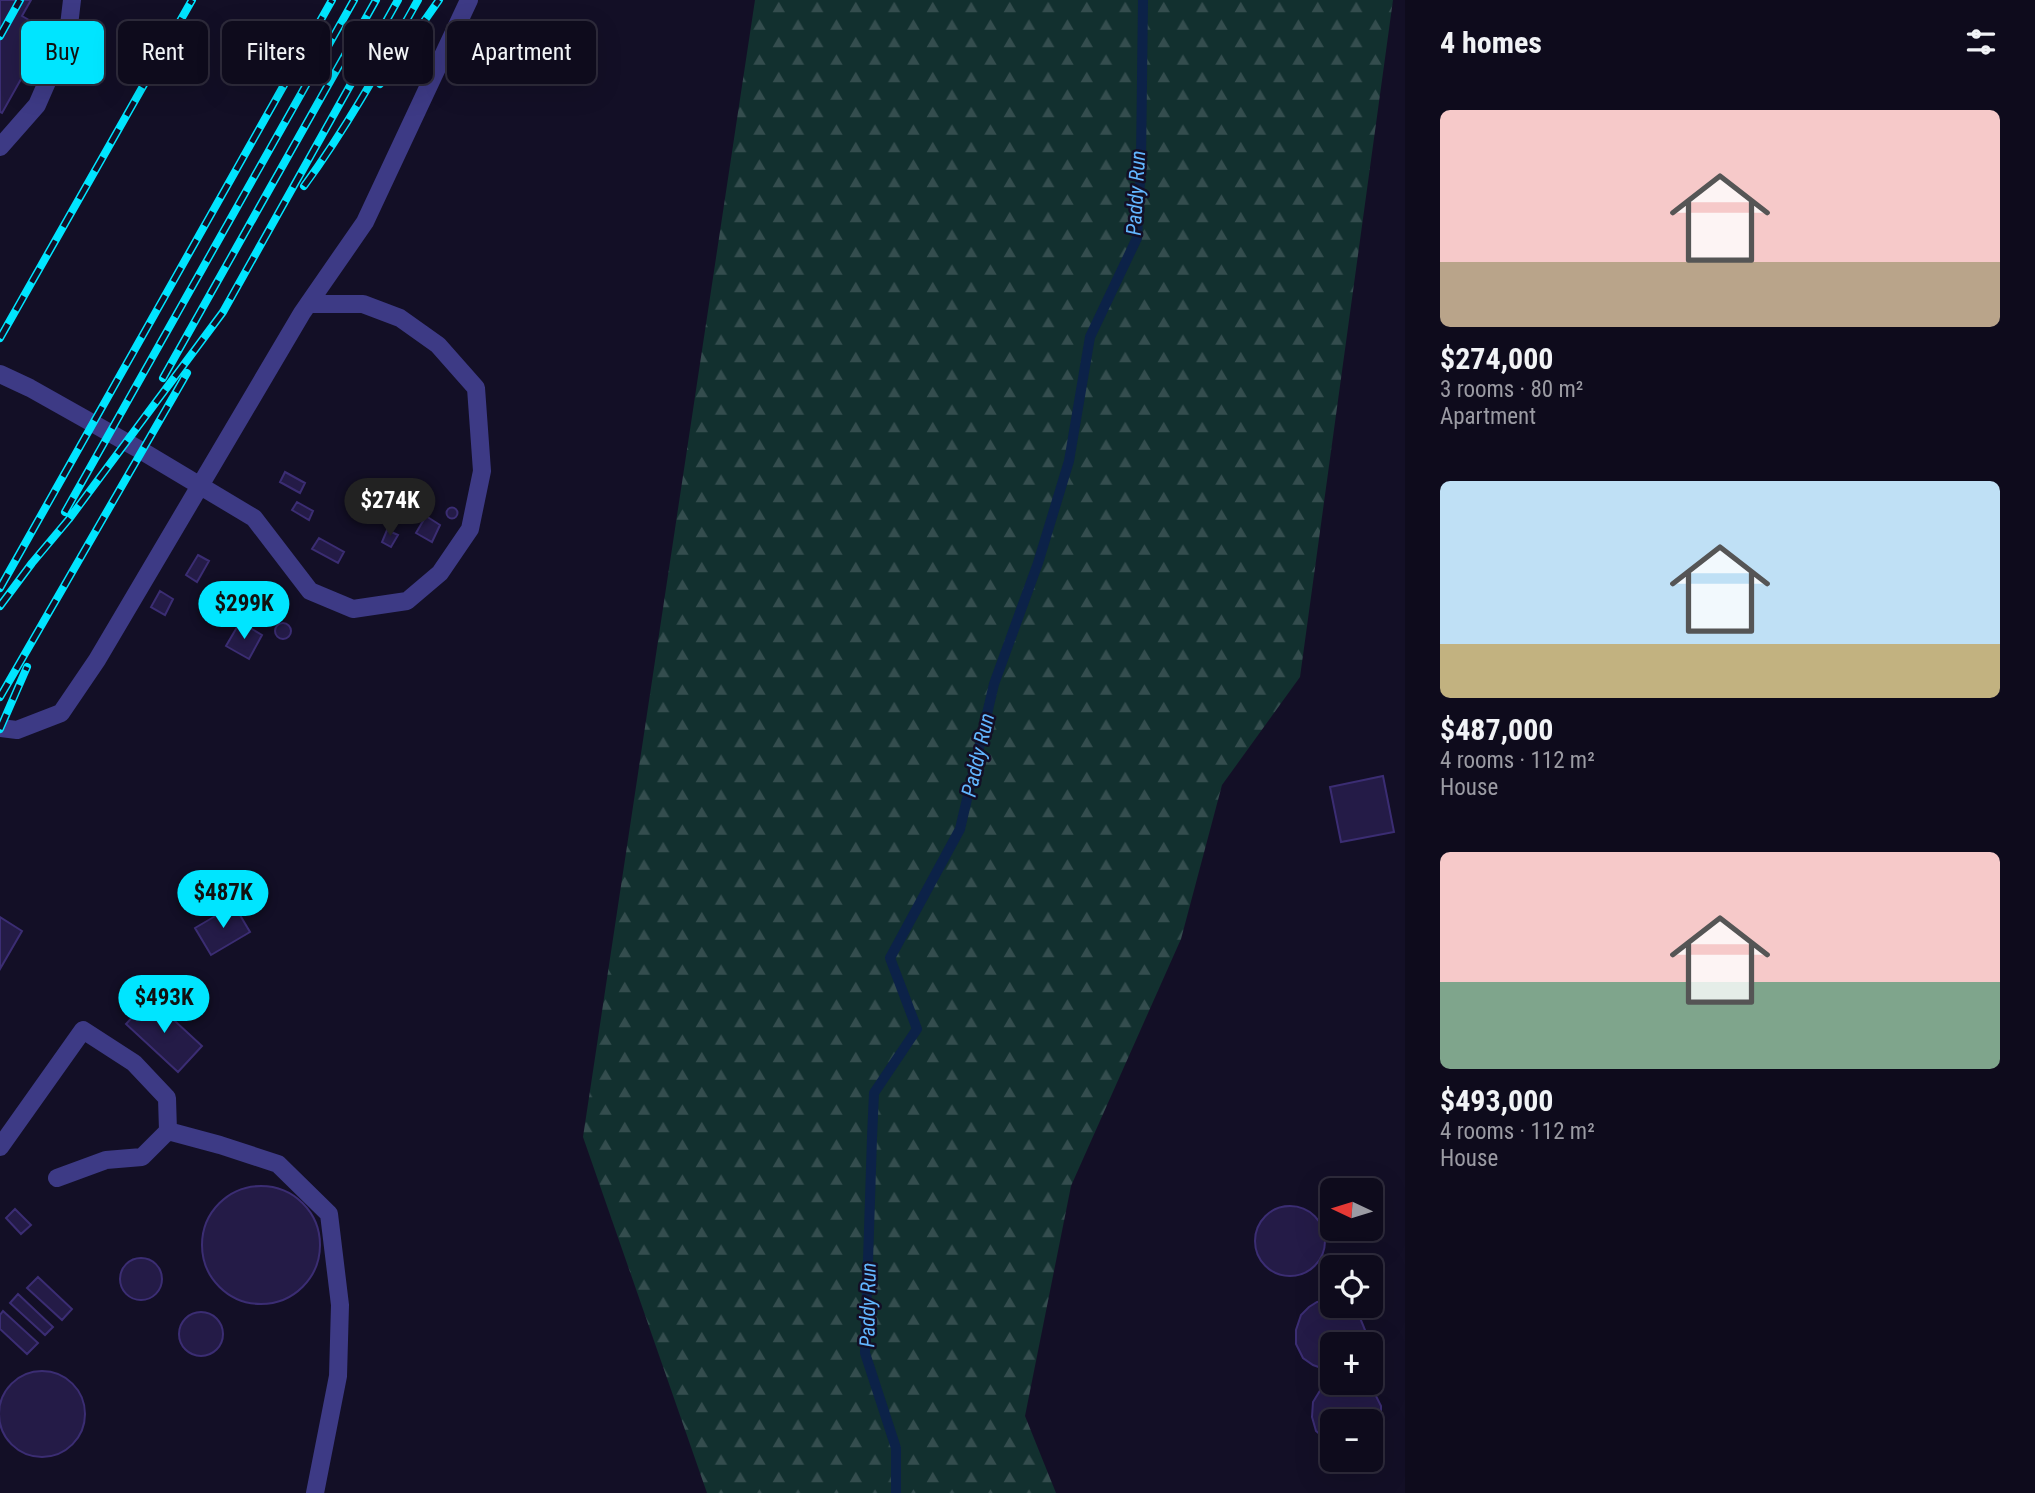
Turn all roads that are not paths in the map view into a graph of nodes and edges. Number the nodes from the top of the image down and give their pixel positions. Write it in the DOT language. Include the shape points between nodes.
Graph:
graph roads {
  1 [pos="72,0"];
  2 [pos="469,0"];
  3 [pos="0,147"];
  4 [pos="308,304"];
  5 [pos="0,374"];
  6 [pos="201,486"];
  7 [pos="0,728"];
  8 [pos="169,1131"];
  9 [pos="0,1147"];
  10 [pos="57,1178"];
  11 [pos="315,1493"];
  1 -- 3 [label="lane" via="68,34 37,105"];
  2 -- 4 [label="lane" via="365,222"];
  4 -- 6 [label="lane"];
  4 -- 6 [label="lane" via="363,304 400,318 438,345 476,388 482,471 470,529 440,573 407,601 353,609 310,591 254,518"];
  5 -- 6 [label="lane"];
  6 -- 7 [label="lane" via="61,713 17,730"];
  8 -- 9 [label="lane" via="167,1098 134,1063 83,1030"];
  8 -- 10 [label="lane" via="142,1157 106,1160"];
  8 -- 11 [label="lane" via="278,1164 329,1214 340,1305 338,1376"];
}
